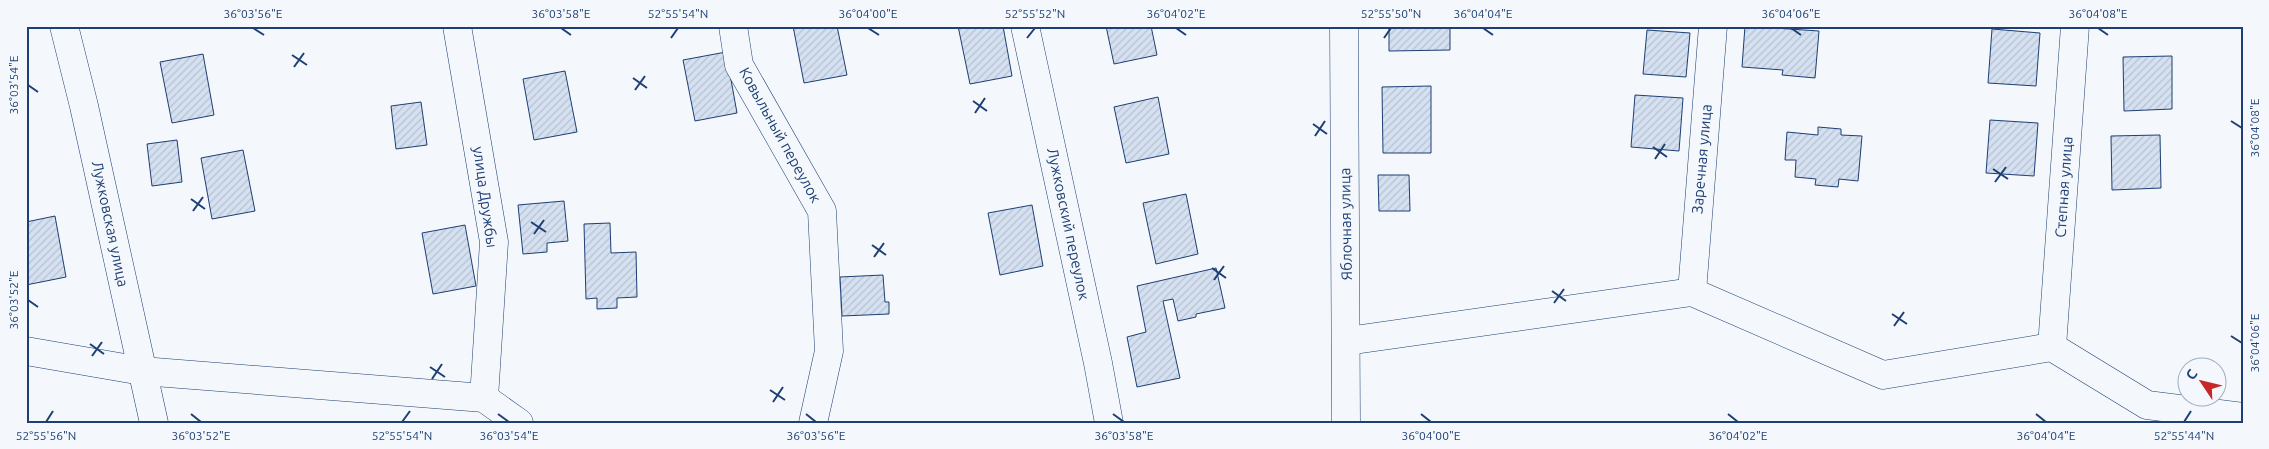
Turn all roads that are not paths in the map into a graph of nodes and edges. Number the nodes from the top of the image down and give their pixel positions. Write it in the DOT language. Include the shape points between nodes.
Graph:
graph roads {
  1 [pos="64,26"];
  2 [pos="458,26"];
  3 [pos="733,26"];
  4 [pos="1025,26"];
  5 [pos="1344,26"];
  6 [pos="1713,26"];
  7 [pos="2076,26"];
  8 [pos="1692,292"];
  9 [pos="1347,341"];
  10 [pos="2052,347"];
  11 [pos="26,351"];
  12 [pos="142,371"];
  13 [pos="484,398"];
  14 [pos="2243,417"];
  15 [pos="154,423"];
  16 [pos="519,423"];
  17 [pos="813,423"];
  18 [pos="1108,423"];
  19 [pos="1346,423"];
  1 -- 12 [label="street, Лужковская улица"];
  2 -- 13 [label="street, улица Дружбы" via="494,242"];
  3 -- 17 [label="street, Ковыльный переулок" via="739,65 822,211 829,350"];
  4 -- 18 [label="street, Лужковский переулок"];
  5 -- 9 [label="street, Яблочная улица"];
  6 -- 8 [label="street, Заречная улица"];
  7 -- 10 [label="street, Степная улица"];
  8 -- 9 [label="street"];
  8 -- 10 [label="street" via="1883,375"];
  9 -- 19 [label="street, Яблочная улица"];
  10 -- 14 [label="street" via="2147,405"];
  11 -- 12 [label="street"];
  12 -- 13 [label="street"];
  12 -- 15 [label="street, Лужковская улица"];
  13 -- 16 [label="street"];
}
